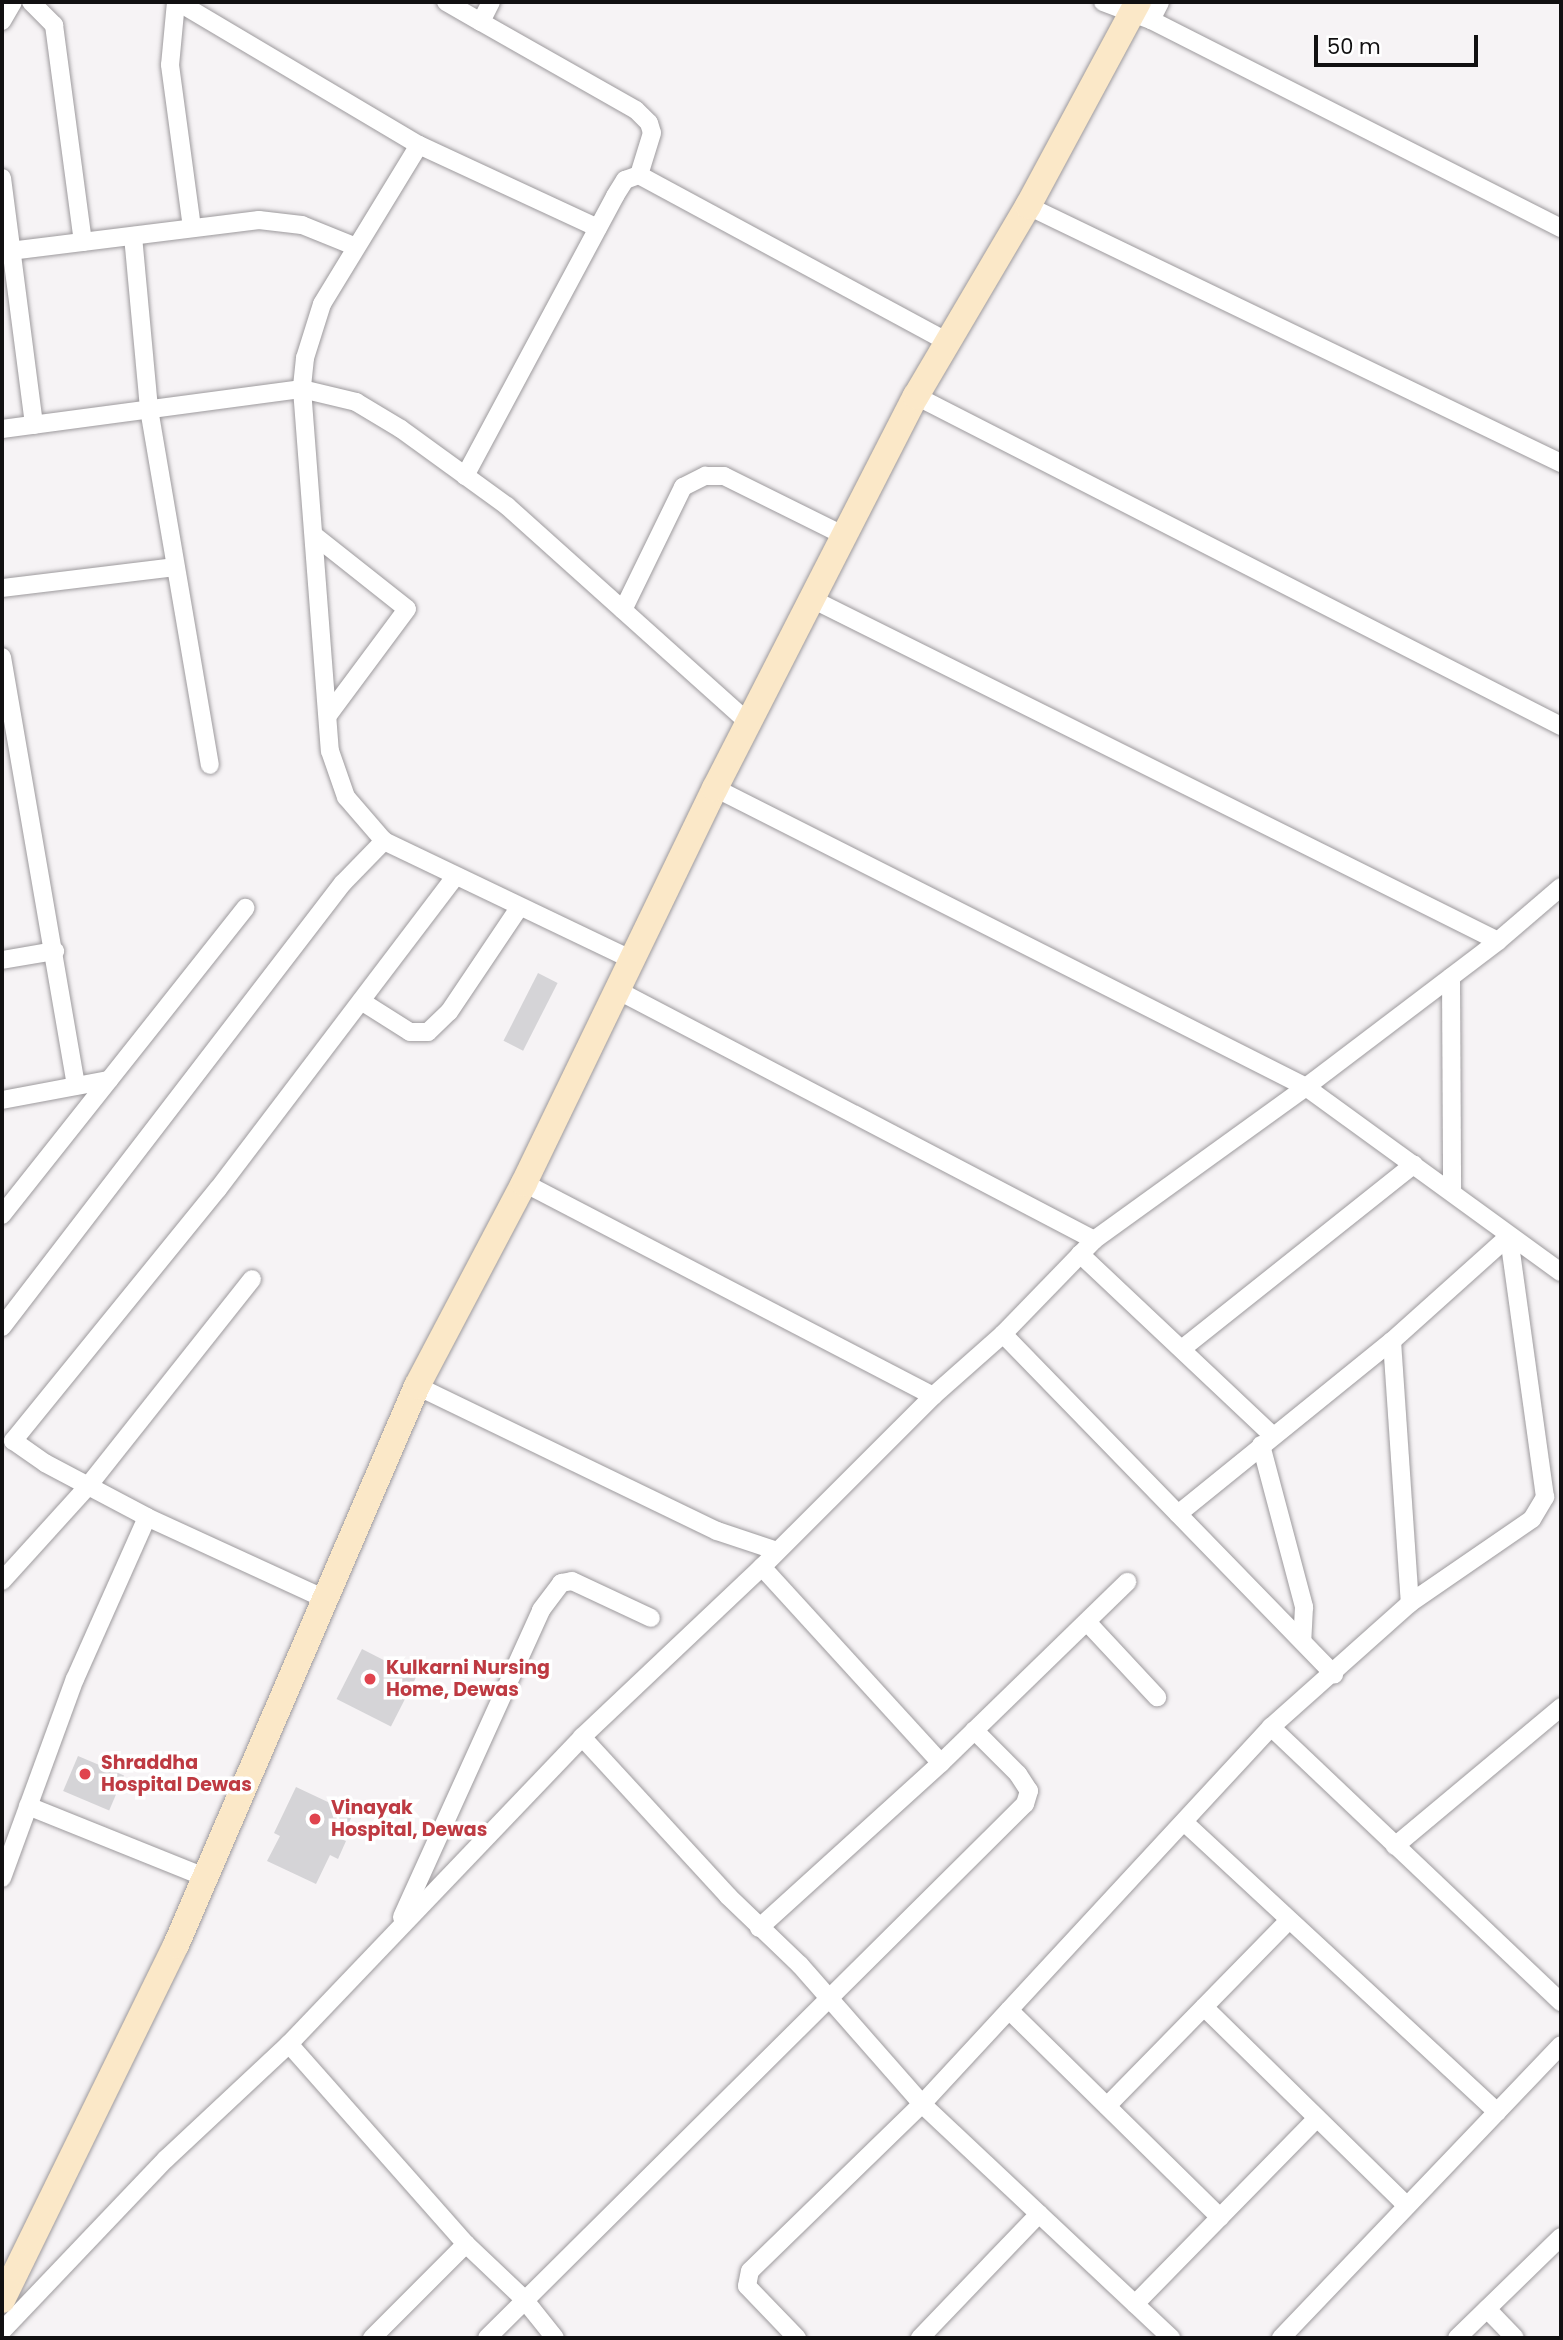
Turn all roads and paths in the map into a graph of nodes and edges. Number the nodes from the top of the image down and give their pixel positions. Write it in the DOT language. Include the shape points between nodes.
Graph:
graph roads {
  1 [pos="13,2"];
  2 [pos="31,2"];
  3 [pos="177,2"];
  4 [pos="446,2"];
  5 [pos="491,2"];
  6 [pos="1103,2"];
  7 [pos="1160,2"];
  8 [pos="1141,12"];
  9 [pos="2,21"];
  10 [pos="481,22"];
  11 [pos="419,145"];
  12 [pos="639,175"];
  13 [pos="2,178"];
  14 [pos="1028,206"];
  15 [pos="192,228"];
  16 [pos="598,228"];
  17 [pos="1561,228"];
  18 [pos="133,236"];
  19 [pos="83,242"];
  20 [pos="354,246"];
  21 [pos="6,252"];
  22 [pos="948,342"];
  23 [pos="302,389"];
  24 [pos="916,396"];
  25 [pos="149,409"];
  26 [pos="34,425"];
  27 [pos="2,429"];
  28 [pos="1561,463"];
  29 [pos="465,476"];
  30 [pos="314,536"];
  31 [pos="845,536"];
  32 [pos="175,567"];
  33 [pos="2,588"];
  34 [pos="814,600"];
  35 [pos="623,610"];
  36 [pos="2,657"];
  37 [pos="329,714"];
  38 [pos="749,723"];
  39 [pos="1561,726"];
  40 [pos="210,765"];
  41 [pos="715,788"];
  42 [pos="384,841"];
  43 [pos="454,878"];
  44 [pos="1561,887"];
  45 [pos="245,908"];
  46 [pos="519,908"];
  47 [pos="1498,941"];
  48 [pos="55,951"];
  49 [pos="2,960"];
  50 [pos="632,960"];
  51 [pos="1451,977"];
  52 [pos="615,989"];
  53 [pos="361,1001"];
  54 [pos="109,1080"];
  55 [pos="76,1086"];
  56 [pos="1306,1087"];
  57 [pos="2,1100"];
  58 [pos="1414,1164"];
  59 [pos="524,1183"];
  60 [pos="1452,1191"];
  61 [pos="2,1215"];
  62 [pos="1509,1236"];
  63 [pos="1094,1240"];
  64 [pos="1080,1254"];
  65 [pos="1561,1272"];
  66 [pos="252,1279"];
  67 [pos="2,1327"];
  68 [pos="1003,1334"];
  69 [pos="1392,1341"];
  70 [pos="1183,1348"];
  71 [pos="417,1386"];
  72 [pos="933,1396"];
  73 [pos="8,1435"];
  74 [pos="1267,1440"];
  75 [pos="88,1486"];
  76 [pos="1178,1514"];
  77 [pos="147,1517"];
  78 [pos="777,1551"];
  79 [pos="762,1567"];
  80 [pos="2,1581"];
  81 [pos="1128,1582"];
  82 [pos="325,1600"];
  83 [pos="1410,1603"];
  84 [pos="651,1618"];
  85 [pos="1087,1622"];
  86 [pos="1302,1641"];
  87 [pos="1334,1674"];
  88 [pos="1157,1697"];
  89 [pos="1561,1707"];
  90 [pos="1271,1727"];
  91 [pos="974,1730"];
  92 [pos="582,1737"];
  93 [pos="941,1763"];
  94 [pos="28,1806"];
  95 [pos="1184,1822"];
  96 [pos="1395,1846"];
  97 [pos="205,1877"];
  98 [pos="2,1878"];
  99 [pos="1289,1920"];
  100 [pos="759,1928"];
  101 [pos="397,1930"];
  102 [pos="827,1996"];
  103 [pos="1561,2002"];
  104 [pos="1204,2007"];
  105 [pos="1009,2010"];
  106 [pos="289,2044"];
  107 [pos="1561,2045"];
  108 [pos="922,2104"];
  109 [pos="1107,2106"];
  110 [pos="1497,2112"];
  111 [pos="1317,2118"];
  112 [pos="1407,2206"];
  113 [pos="1040,2214"];
  114 [pos="1220,2217"];
  115 [pos="1561,2237"];
  116 [pos="466,2244"];
  117 [pos="523,2298"];
  118 [pos="2,2300"];
  119 [pos="1135,2304"];
  120 [pos="1487,2309"];
  121 [pos="2,2331"];
  122 [pos="1162,2335"];
  123 [pos="372,2338"];
  124 [pos="486,2338"];
  125 [pos="555,2338"];
  126 [pos="797,2338"];
  127 [pos="920,2338"];
  128 [pos="1281,2338"];
  129 [pos="1457,2338"];
  130 [pos="1515,2338"];
  1 -- 9 [label="street"];
  2 -- 19 [label="street" via="54,25"];
  3 -- 11 [label="street"];
  3 -- 15 [label="street" via="170,65"];
  4 -- 10 [label="street"];
  5 -- 10 [label="street"];
  6 -- 8 [label="street"];
  7 -- 8 [label="street"];
  8 -- 14 [label="street"];
  8 -- 17 [label="street"];
  10 -- 12 [label="street" via="636,110 652,133"];
  11 -- 16 [label="street"];
  11 -- 20 [label="street"];
  12 -- 16 [label="street" via="625,180"];
  12 -- 22 [label="street"];
  13 -- 21 [label="street"];
  14 -- 22 [label="street"];
  14 -- 28 [label="street"];
  15 -- 18 [label="street"];
  15 -- 20 [label="street" via="259,220 302,225"];
  16 -- 29 [label="street"];
  18 -- 19 [label="street"];
  18 -- 25 [label="street"];
  19 -- 21 [label="street"];
  20 -- 23 [label="street" via="322,304 305,358"];
  21 -- 26 [label="street"];
  22 -- 24 [label="street"];
  23 -- 25 [label="street"];
  23 -- 29 [label="street" via="356,402"];
  23 -- 30 [label="street"];
  24 -- 31 [label="street"];
  24 -- 39 [label="street"];
  25 -- 26 [label="street"];
  25 -- 32 [label="street"];
  26 -- 27 [label="street"];
  29 -- 35 [label="street" via="507,506"];
  30 -- 37 [label="street"];
  30 -- 37 [label="street" via="407,609"];
  31 -- 34 [label="street"];
  31 -- 35 [label="street" via="724,476 705,476 683,487"];
  32 -- 33 [label="street"];
  32 -- 40 [label="street"];
  34 -- 38 [label="street"];
  34 -- 47 [label="street"];
  35 -- 38 [label="street"];
  36 -- 48 [label="street"];
  37 -- 42 [label="street" via="330,751 346,797"];
  38 -- 41 [label="street"];
  41 -- 50 [label="street"];
  41 -- 56 [label="street"];
  42 -- 43 [label="street"];
  42 -- 67 [label="street" via="343,883"];
  43 -- 46 [label="street"];
  43 -- 53 [label="street"];
  44 -- 47 [label="street"];
  45 -- 54 [label="street"];
  46 -- 50 [label="street"];
  46 -- 53 [label="street" via="449,1012 428,1032 411,1032"];
  47 -- 51 [label="street"];
  48 -- 49 [label="street"];
  48 -- 55 [label="street"];
  50 -- 52 [label="street"];
  51 -- 56 [label="street"];
  51 -- 60 [label="street"];
  52 -- 59 [label="street"];
  52 -- 63 [label="street"];
  53 -- 73 [label="street" via="218,1189"];
  54 -- 55 [label="street"];
  54 -- 61 [label="street"];
  55 -- 57 [label="street"];
  56 -- 58 [label="street"];
  56 -- 63 [label="street"];
  58 -- 60 [label="street"];
  58 -- 70 [label="street"];
  59 -- 71 [label="street"];
  59 -- 72 [label="street"];
  60 -- 62 [label="street"];
  62 -- 65 [label="street"];
  62 -- 69 [label="street"];
  62 -- 83 [label="street" via="1545,1497 1532,1519"];
  63 -- 64 [label="street"];
  64 -- 68 [label="street"];
  64 -- 70 [label="street"];
  66 -- 75 [label="street"];
  68 -- 72 [label="street"];
  68 -- 76 [label="street"];
  69 -- 74 [label="street"];
  69 -- 83 [label="street"];
  70 -- 74 [label="street"];
  71 -- 78 [label="street" via="716,1531"];
  71 -- 82 [label="street"];
  72 -- 78 [label="street"];
  73 -- 75 [label="street"];
  74 -- 76 [label="street"];
  74 -- 86 [label="street" via="1304,1608"];
  75 -- 77 [label="street"];
  75 -- 80 [label="street"];
  76 -- 86 [label="street"];
  77 -- 82 [label="street"];
  77 -- 94 [label="street" via="75,1678"];
  78 -- 79 [label="street"];
  79 -- 92 [label="street"];
  79 -- 93 [label="street"];
  81 -- 85 [label="street"];
  82 -- 97 [label="street"];
  83 -- 87 [label="street"];
  84 -- 101 [label="street" via="572,1581 561,1583 541,1611"];
  85 -- 88 [label="street"];
  85 -- 91 [label="street"];
  86 -- 87 [label="street"];
  87 -- 90 [label="street"];
  89 -- 96 [label="street"];
  90 -- 95 [label="street"];
  90 -- 96 [label="street"];
  91 -- 93 [label="street"];
  91 -- 102 [label="street" via="1018,1774 1029,1791 1025,1804 939,1893"];
  92 -- 100 [label="street"];
  92 -- 101 [label="street"];
  93 -- 100 [label="street"];
  94 -- 97 [label="street"];
  94 -- 98 [label="street"];
  95 -- 99 [label="street"];
  95 -- 105 [label="street"];
  96 -- 103 [label="street"];
  97 -- 118 [label="street"];
  99 -- 104 [label="street"];
  99 -- 110 [label="street"];
  100 -- 102 [label="street"];
  101 -- 106 [label="street"];
  102 -- 108 [label="street"];
  102 -- 117 [label="street"];
  104 -- 109 [label="street"];
  104 -- 111 [label="street"];
  105 -- 108 [label="street"];
  105 -- 109 [label="street"];
  106 -- 116 [label="street"];
  106 -- 121 [label="street" via="166,2159"];
  107 -- 110 [label="street"];
  108 -- 113 [label="street"];
  108 -- 126 [label="street" via="750,2271 747,2286"];
  109 -- 114 [label="street"];
  110 -- 112 [label="street"];
  111 -- 112 [label="street"];
  111 -- 114 [label="street"];
  112 -- 128 [label="street"];
  113 -- 119 [label="street"];
  113 -- 127 [label="street"];
  114 -- 119 [label="street"];
  115 -- 120 [label="street"];
  116 -- 117 [label="street"];
  116 -- 123 [label="street"];
  117 -- 124 [label="street"];
  117 -- 125 [label="street"];
  119 -- 122 [label="street"];
  120 -- 129 [label="street"];
  120 -- 130 [label="street"];
}
